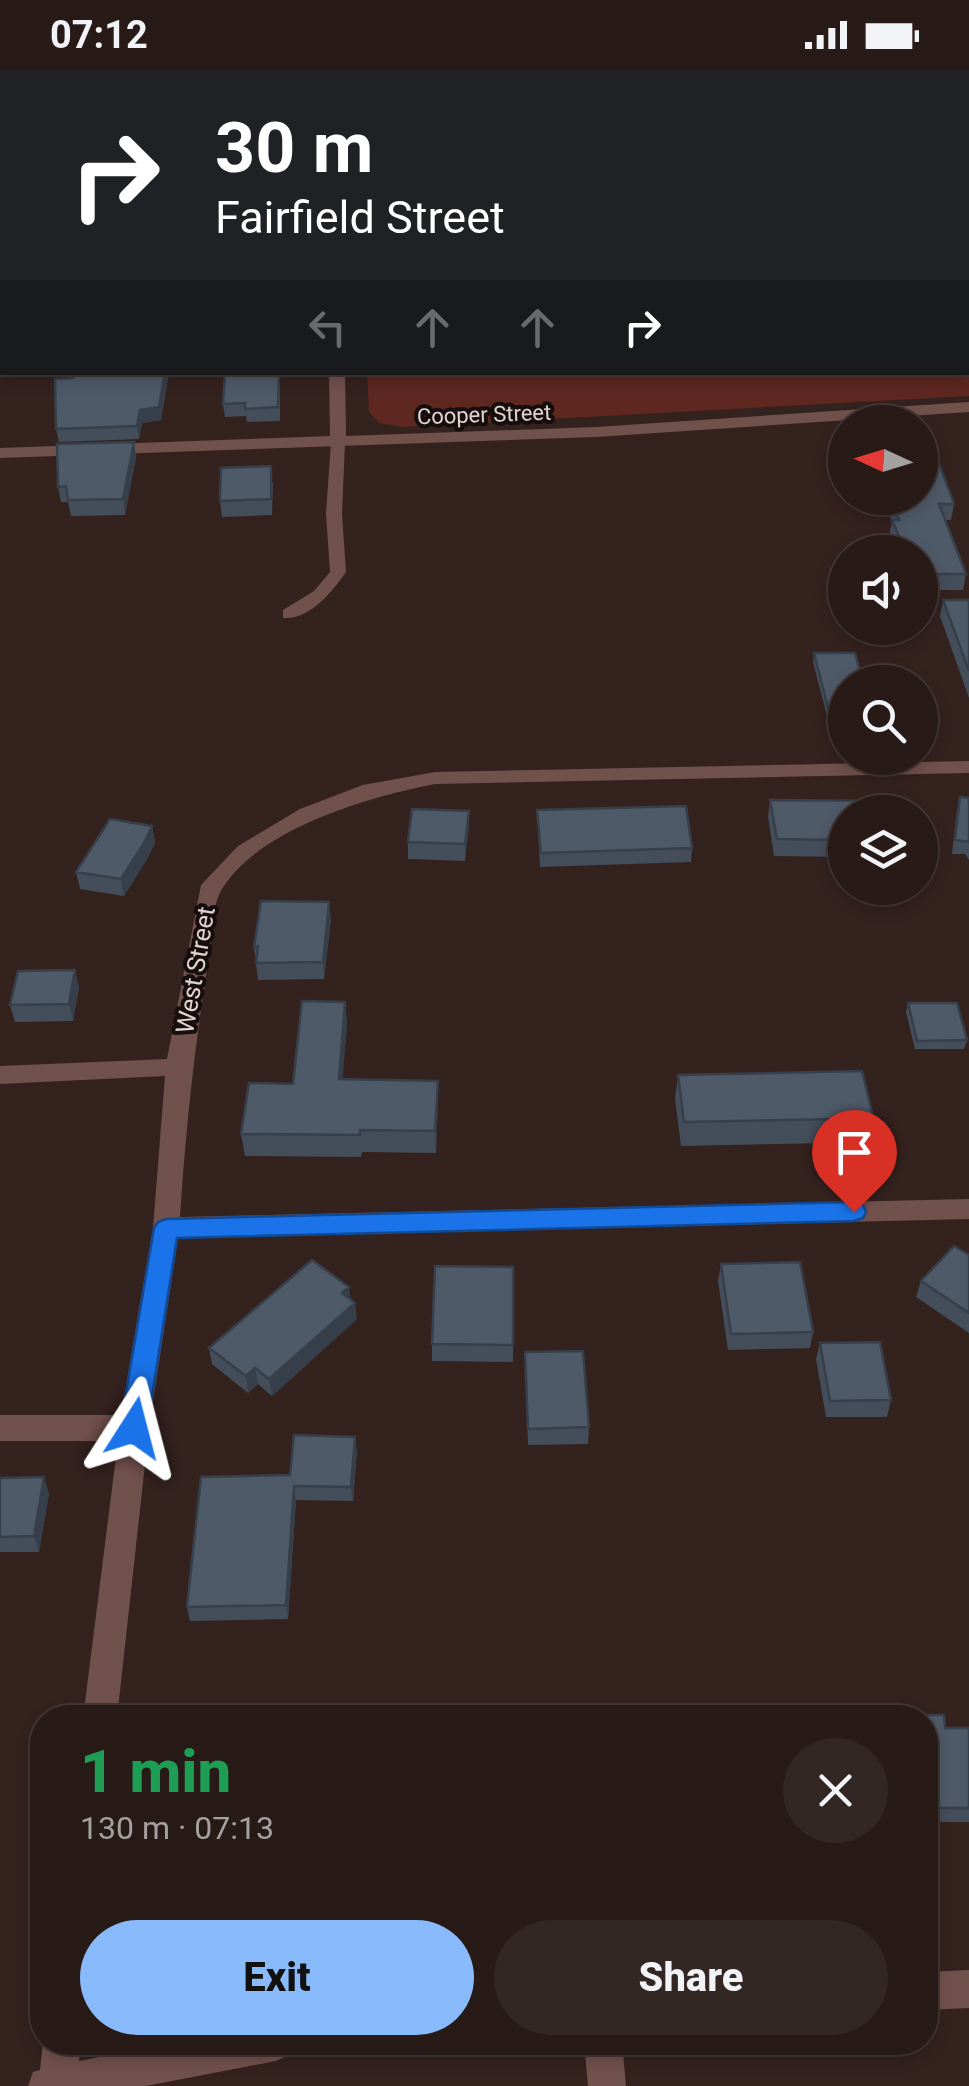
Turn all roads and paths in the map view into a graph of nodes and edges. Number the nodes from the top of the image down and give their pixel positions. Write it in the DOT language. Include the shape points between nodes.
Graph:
graph roads {
  1 [pos="337,375"];
  2 [pos="964,408"];
  3 [pos="969,429"];
  4 [pos="338,442"];
  5 [pos="0,453"];
  6 [pos="289,614"];
  7 [pos="969,767"];
  8 [pos="178,1066"];
  9 [pos="0,1075"];
  10 [pos="969,1208"];
  11 [pos="166,1228"];
  12 [pos="0,1428"];
  13 [pos="134,1428"];
  14 [pos="102,1705"];
  15 [pos="969,1989"];
  16 [pos="938,1990"];
  17 [pos="59,2055"];
  18 [pos="207,2055"];
  19 [pos="605,2055"];
  20 [pos="52,2084"];
  21 [pos="606,2086"];
  1 -- 4 [label="street"];
  2 -- 3 [label="street"];
  2 -- 4 [label="street, Cooper Street"];
  4 -- 5 [label="street, Cooper Street"];
  4 -- 6 [label="lane" via="338,572 320,595"];
  7 -- 8 [label="street, West Street" via="434,778 370,790 308,814 246,850 209,890"];
  8 -- 9 [label="street"];
  8 -- 11 [label="street, West Street"];
  10 -- 11 [label="street"];
  11 -- 13 [label="street, West Street"];
  12 -- 13 [label="street"];
  13 -- 14 [label="street, West Street"];
  15 -- 16 [label="street"];
  17 -- 20 [label="street"];
  18 -- 20 [label="street"];
  19 -- 21 [label="street"];
}
